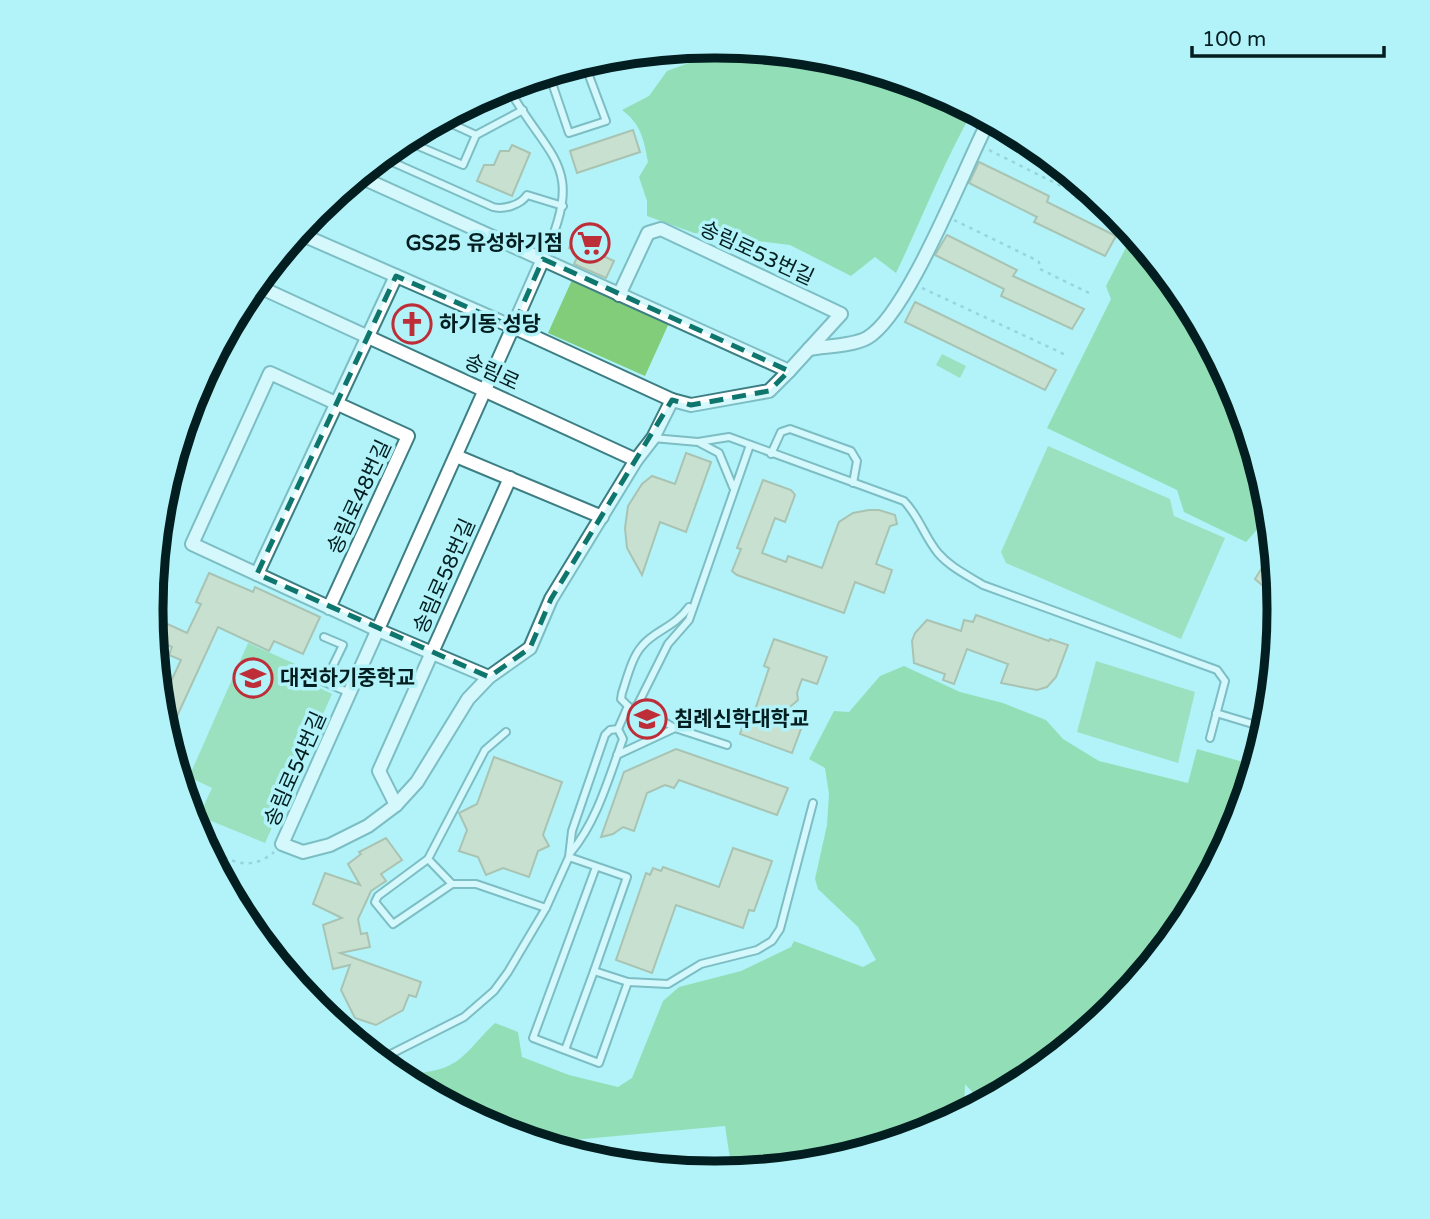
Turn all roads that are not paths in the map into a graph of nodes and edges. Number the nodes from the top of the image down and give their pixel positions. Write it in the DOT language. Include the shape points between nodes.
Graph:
graph roads {
  1 [pos="588,73"];
  2 [pos="552,83"];
  3 [pos="512,96"];
  4 [pos="523,110"];
  5 [pos="453,124"];
  6 [pos="984,128"];
  7 [pos="477,135"];
  8 [pos="418,145"];
  9 [pos="393,162"];
  10 [pos="368,181"];
  11 [pos="563,206"];
  12 [pos="308,237"];
  13 [pos="543,259"];
  14 [pos="396,276"];
  15 [pos="266,290"];
  16 [pos="620,295"];
  17 [pos="513,327"];
  18 [pos="368,337"];
  19 [pos="809,349"];
  20 [pos="789,371"];
  21 [pos="485,391"];
  22 [pos="672,400"];
  23 [pos="337,403"];
  24 [pos="653,438"];
  25 [pos="698,442"];
  26 [pos="750,446"];
  27 [pos="771,454"];
  28 [pos="456,456"];
  29 [pos="636,460"];
  30 [pos="510,478"];
  31 [pos="853,483"];
  32 [pos="733,489"];
  33 [pos="602,517"];
  34 [pos="257,574"];
  35 [pos="692,603"];
  36 [pos="329,608"];
  37 [pos="378,630"];
  38 [pos="324,637"];
  39 [pos="431,653"];
  40 [pos="310,676"];
  41 [pos="489,677"];
  42 [pos="325,682"];
  43 [pos="350,693"];
  44 [pos="628,706"];
  45 [pos="637,706"];
  46 [pos="1216,713"];
  47 [pos="1254,724"];
  48 [pos="618,729"];
  49 [pos="675,729"];
  50 [pos="506,732"];
  51 [pos="1210,738"];
  52 [pos="639,745"];
  53 [pos="727,745"];
  54 [pos="617,755"];
  55 [pos="813,803"];
  56 [pos="396,805"];
  57 [pos="570,855"];
  58 [pos="428,859"];
  59 [pos="596,867"];
  60 [pos="452,884"];
  61 [pos="546,908"];
  62 [pos="594,971"];
  63 [pos="628,982"];
  64 [pos="565,1050"];
  65 [pos="390,1055"];
  1 -- 2 [label="lane" via="606,121 569,133"];
  3 -- 4 [label="lane"];
  4 -- 7 [label="lane"];
  4 -- 11 [label="lane" via="552,151 561,176"];
  5 -- 7 [label="lane"];
  6 -- 19 [label="street" via="945,216 881,326 865,339"];
  7 -- 8 [label="lane" via="463,165"];
  9 -- 11 [label="lane" via="500,209 524,201 527,195"];
  10 -- 13 [label="street"];
  11 -- 13 [label="lane"];
  12 -- 14 [label="street, 송림로53번길"];
  13 -- 16 [label="street"];
  13 -- 17 [label="street"];
  14 -- 17 [label="street, 송림로53번길"];
  14 -- 18 [label="street"];
  15 -- 18 [label="street, 송림로"];
  16 -- 19 [label="street, 송림로53번길" via="648,233 661,229 841,314"];
  16 -- 20 [label="street"];
  17 -- 21 [label="street"];
  17 -- 22 [label="street, 송림로53번길"];
  18 -- 21 [label="street, 송림로"];
  18 -- 23 [label="street"];
  19 -- 20 [label="street, 송림로53번길"];
  20 -- 22 [label="street, 송림로53번길" via="769,391 691,405"];
  21 -- 28 [label="street, 송림로54번길"];
  21 -- 29 [label="street, 송림로"];
  22 -- 24 [label="street"];
  23 -- 34 [label="street"];
  23 -- 34 [label="street, 송림로48번길" via="270,373 192,544"];
  23 -- 36 [label="street, 송림로48번길" via="408,436"];
  24 -- 25 [label="lane"];
  24 -- 29 [label="street"];
  25 -- 26 [label="lane" via="729,437"];
  25 -- 32 [label="lane" via="719,453"];
  26 -- 27 [label="lane"];
  26 -- 32 [label="lane"];
  27 -- 31 [label="lane"];
  27 -- 31 [label="lane" via="781,432 802,433 851,451 857,461"];
  28 -- 30 [label="street"];
  28 -- 37 [label="street, 송림로54번길"];
  29 -- 33 [label="street, 송림로54번길"];
  30 -- 33 [label="street"];
  30 -- 39 [label="street, 송림로58번길"];
  31 -- 46 [label="lane" via="904,501 936,551 953,568 984,585 1217,670 1225,681"];
  32 -- 35 [label="lane"];
  33 -- 41 [label="street, 송림로54번길" via="551,599 530,649"];
  34 -- 36 [label="street, 송림로48번길"];
  35 -- 44 [label="lane" via="679,622 643,644 638,652 622,692 621,699"];
  35 -- 45 [label="lane" via="689,620 668,644"];
  36 -- 37 [label="street, 송림로48번길"];
  37 -- 39 [label="street, 송림로48번길"];
  37 -- 43 [label="street, 송림로54번길"];
  38 -- 42 [label="lane" via="343,645"];
  39 -- 41 [label="street, 송림로48번길"];
  39 -- 56 [label="street, 송림로58번길" via="379,771"];
  40 -- 42 [label="lane"];
  41 -- 56 [label="street, 송림로54번길" via="468,699 417,782"];
  42 -- 43 [label="lane"];
  43 -- 56 [label="street, 송림로54번길" via="282,844 303,852 330,845"];
  44 -- 45 [label="lane"];
  44 -- 48 [label="lane"];
  45 -- 49 [label="lane"];
  46 -- 47 [label="lane"];
  46 -- 51 [label="lane"];
  48 -- 52 [label="lane"];
  48 -- 54 [label="lane" via="622,739"];
  48 -- 57 [label="lane" via="605,736 572,831"];
  49 -- 52 [label="lane"];
  49 -- 53 [label="lane"];
  50 -- 58 [label="lane" via="485,750"];
  52 -- 54 [label="lane"];
  54 -- 57 [label="lane" via="585,835"];
  55 -- 63 [label="lane" via="780,929 772,941 757,950 701,964 668,984"];
  57 -- 59 [label="lane"];
  57 -- 61 [label="lane"];
  58 -- 60 [label="lane"];
  58 -- 60 [label="lane" via="378,896 375,902 393,924"];
  59 -- 62 [label="lane" via="627,877"];
  59 -- 64 [label="lane" via="533,1038"];
  60 -- 61 [label="lane" via="476,884"];
  61 -- 65 [label="lane" via="526,947 494,991 464,1017"];
  62 -- 63 [label="lane"];
  62 -- 64 [label="lane"];
  63 -- 64 [label="lane" via="599,1062"];
}
